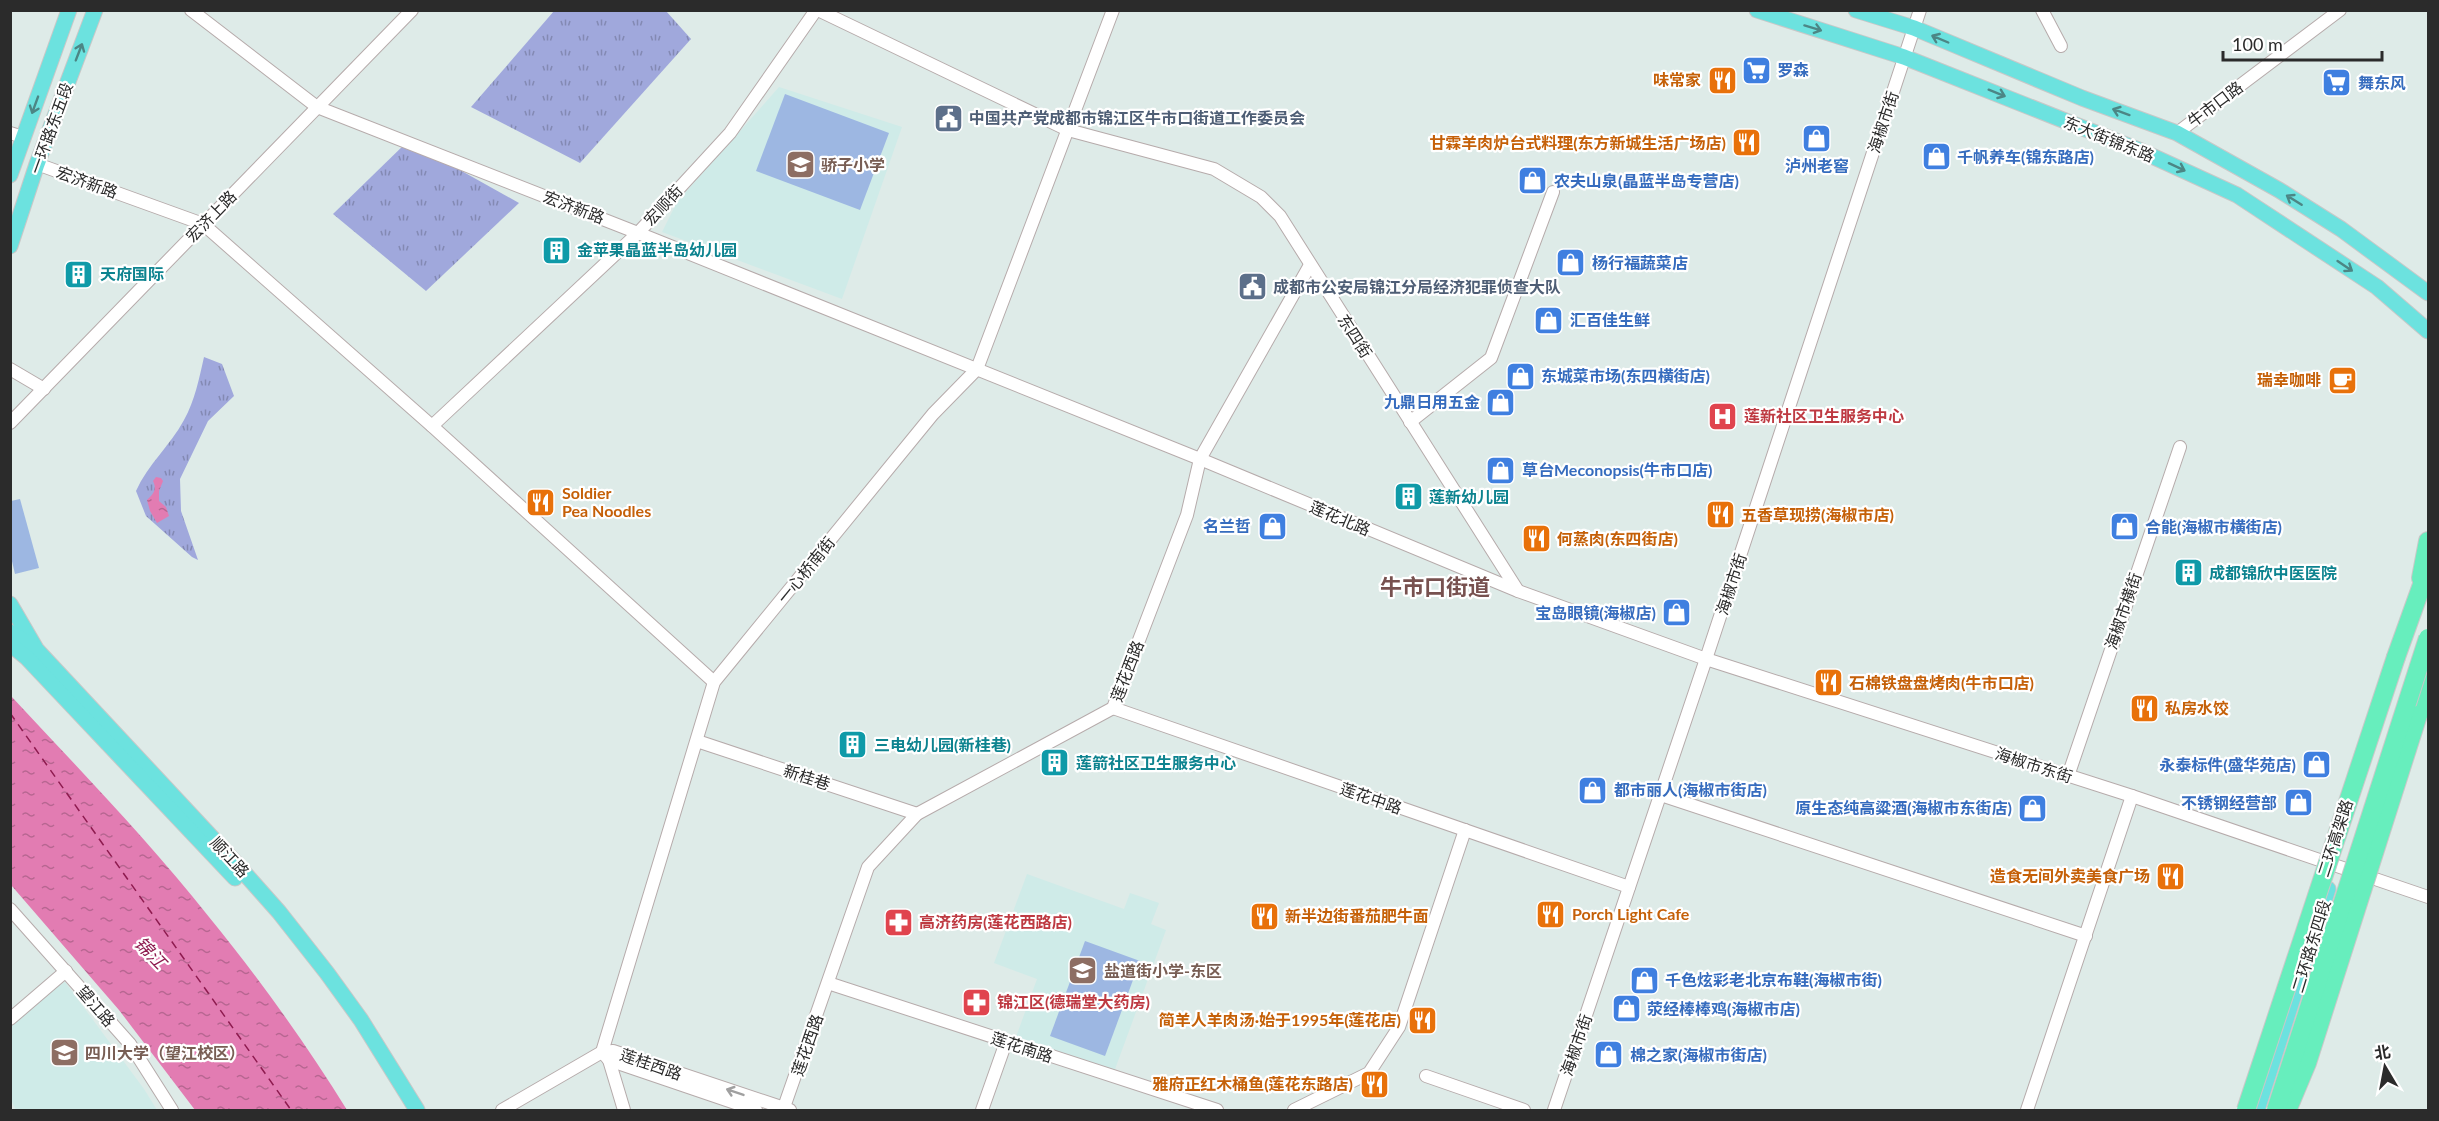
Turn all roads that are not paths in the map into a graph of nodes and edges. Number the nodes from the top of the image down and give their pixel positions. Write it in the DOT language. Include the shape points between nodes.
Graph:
graph roads {
  1 [pos="69,10"];
  2 [pos="95,10"];
  3 [pos="191,10"];
  4 [pos="412,10"];
  5 [pos="817,10"];
  6 [pos="1113,10"];
  7 [pos="1757,10"];
  8 [pos="1856,10"];
  9 [pos="1920,10"];
  10 [pos="2042,10"];
  11 [pos="2340,10"];
  12 [pos="1914,28"];
  13 [pos="2061,46"];
  14 [pos="1904,57"];
  15 [pos="317,107"];
  16 [pos="1068,130"];
  17 [pos="2177,133"];
  18 [pos="17,135"];
  19 [pos="37,164"];
  20 [pos="10,175"];
  21 [pos="1552,192"];
  22 [pos="203,224"];
  23 [pos="638,233"];
  24 [pos="10,246"];
  25 [pos="1310,265"];
  26 [pos="2428,293"];
  27 [pos="2428,331"];
  28 [pos="10,369"];
  29 [pos="977,369"];
  30 [pos="44,389"];
  31 [pos="1410,422"];
  32 [pos="10,423"];
  33 [pos="432,426"];
  34 [pos="2180,447"];
  35 [pos="1200,459"];
  36 [pos="2428,542"];
  37 [pos="2428,568"];
  38 [pos="2428,574"];
  39 [pos="1518,591"];
  40 [pos="2416,602"];
  41 [pos="10,604"];
  42 [pos="2428,637"];
  43 [pos="11,641"];
  44 [pos="36,650"];
  45 [pos="1706,659"];
  46 [pos="2428,663"];
  47 [pos="714,682"];
  48 [pos="2428,683"];
  49 [pos="1113,708"];
  50 [pos="697,741"];
  51 [pos="2068,776"];
  52 [pos="1660,795"];
  53 [pos="2132,796"];
  54 [pos="917,814"];
  55 [pos="1465,830"];
  56 [pos="2336,865"];
  57 [pos="2361,873"];
  58 [pos="1629,887"];
  59 [pos="2428,897"];
  60 [pos="10,909"];
  61 [pos="2086,936"];
  62 [pos="66,971"];
  63 [pos="828,983"];
  64 [pos="10,1019"];
  65 [pos="1006,1042"];
  66 [pos="605,1056"];
  67 [pos="1426,1076"];
  68 [pos="2241,1108"];
  69 [pos="172,1110"];
  70 [pos="405,1110"];
  71 [pos="417,1110"];
  72 [pos="502,1110"];
  73 [pos="624,1110"];
  74 [pos="754,1110"];
  75 [pos="786,1110"];
  76 [pos="982,1110"];
  77 [pos="1217,1110"];
  78 [pos="1294,1110"];
  79 [pos="1524,1110"];
  80 [pos="1554,1110"];
  81 [pos="2028,1110"];
  82 [pos="2258,1110"];
  83 [pos="2276,1110"];
  84 [pos="2286,1110"];
  1 -- 18 [label="main road, 一环路东五段, one-way"];
  19 -- 2 [label="main road, 一环路东五段, one-way"];
  3 -- 15 [label="street, 宏济新路"];
  4 -- 15 [label="street, 宏济上路"];
  5 -- 16 [label="street, 东四街"];
  5 -- 23 [label="street, 宏顺街" via="730,133"];
  6 -- 16 [label="street, 一心桥南街"];
  7 -- 14 [label="main road, 东大街锦东路, one-way"];
  8 -- 12 [label="main road, 东大街锦东路"];
  9 -- 12 [label="street, 海椒市街"];
  10 -- 13 [label="street"];
  11 -- 17 [label="street, 牛市口路"];
  12 -- 14 [label="street, 海椒市街"];
  17 -- 12 [label="main road, 东大街锦东路, one-way"];
  14 -- 27 [label="main road, 东大街锦东路, one-way" via="2141,151 2237,195 2377,287"];
  14 -- 45 [label="street, 海椒市街"];
  15 -- 22 [label="street, 宏济上路"];
  15 -- 23 [label="street, 宏济新路"];
  16 -- 25 [label="street, 东四街" via="1214,169 1236,181 1261,197 1280,216"];
  16 -- 29 [label="street, 一心桥南街"];
  26 -- 17 [label="main road, 东大街锦东路, one-way" via="2341,229"];
  18 -- 20 [label="main road, 一环路东五段"];
  19 -- 22 [label="street, 宏济新路"];
  19 -- 24 [label="main road, 一环路东五段"];
  21 -- 31 [label="street" via="1491,358"];
  22 -- 30 [label="street, 宏济上路"];
  22 -- 33 [label="street, 宏济新路"];
  23 -- 29 [label="street, 宏济新路"];
  23 -- 33 [label="street, 宏顺街"];
  25 -- 31 [label="street, 东四街"];
  25 -- 35 [label="street, 莲花西路"];
  28 -- 30 [label="street"];
  29 -- 35 [label="street, 莲花北路"];
  29 -- 47 [label="street, 一心桥南街" via="933,414"];
  30 -- 32 [label="street, 宏济上路"];
  31 -- 39 [label="street, 东四街"];
  33 -- 47 [label="street, 宏济新路"];
  34 -- 51 [label="street, 海椒市横街"];
  35 -- 39 [label="street, 莲花北路"];
  35 -- 49 [label="street, 莲花西路" via="1187,515"];
  36 -- 40 [label="highway"];
  37 -- 40 [label="highway"];
  38 -- 56 [label="main road, 二环路东四段"];
  39 -- 45 [label="street, 莲花北路"];
  40 -- 68 [label="highway, bridge" via="2376,712 2349,761"];
  41 -- 44 [label="main road"];
  42 -- 83 [label="highway, 二环高架路, bridge"];
  43 -- 44 [label="main road, 顺江路"];
  43 -- 70 [label="main road, 顺江路" via="250,894 332,998"];
  44 -- 71 [label="main road, 顺江路" via="286,921 361,1020"];
  45 -- 51 [label="street, 海椒市东街"];
  45 -- 52 [label="street, 海椒市街"];
  46 -- 57 [label="main road, 二环路东四段"];
  47 -- 50 [label="street, 一心桥南街"];
  48 -- 84 [label="highway, bridge" via="2307,1063"];
  49 -- 54 [label="street, 莲花西路"];
  49 -- 55 [label="street, 莲花中路"];
  50 -- 54 [label="street, 新桂巷"];
  50 -- 66 [label="street, 一心桥南街"];
  51 -- 53 [label="street, 海椒市东街"];
  52 -- 58 [label="street, 海椒市街"];
  52 -- 61 [label="street"];
  53 -- 56 [label="street, 海椒市东街"];
  53 -- 61 [label="street"];
  54 -- 63 [label="street, 莲花西路" via="868,867"];
  55 -- 58 [label="street, 莲花中路"];
  55 -- 78 [label="street" via="1399,1027 1369,1073"];
  56 -- 57 [label="street, 海椒市东街"];
  56 -- 82 [label="main road, 二环路东四段"];
  57 -- 59 [label="street, 海椒市东街"];
  57 -- 84 [label="main road, 二环路东四段"];
  58 -- 80 [label="street, 海椒市街"];
  60 -- 62 [label="street, 望江路"];
  61 -- 81 [label="street"];
  62 -- 64 [label="street"];
  62 -- 69 [label="street, 望江路" via="130,1044"];
  63 -- 65 [label="street, 莲花南路"];
  63 -- 75 [label="street, 莲花西路"];
  65 -- 76 [label="street"];
  65 -- 77 [label="street, 莲花南路"];
  66 -- 72 [label="street"];
  66 -- 73 [label="street"];
  66 -- 74 [label="street, 莲桂西路"];
  75 -- 66 [label="street, 莲桂西路, one-way" via="613,1051"];
  67 -- 79 [label="street"];
}
